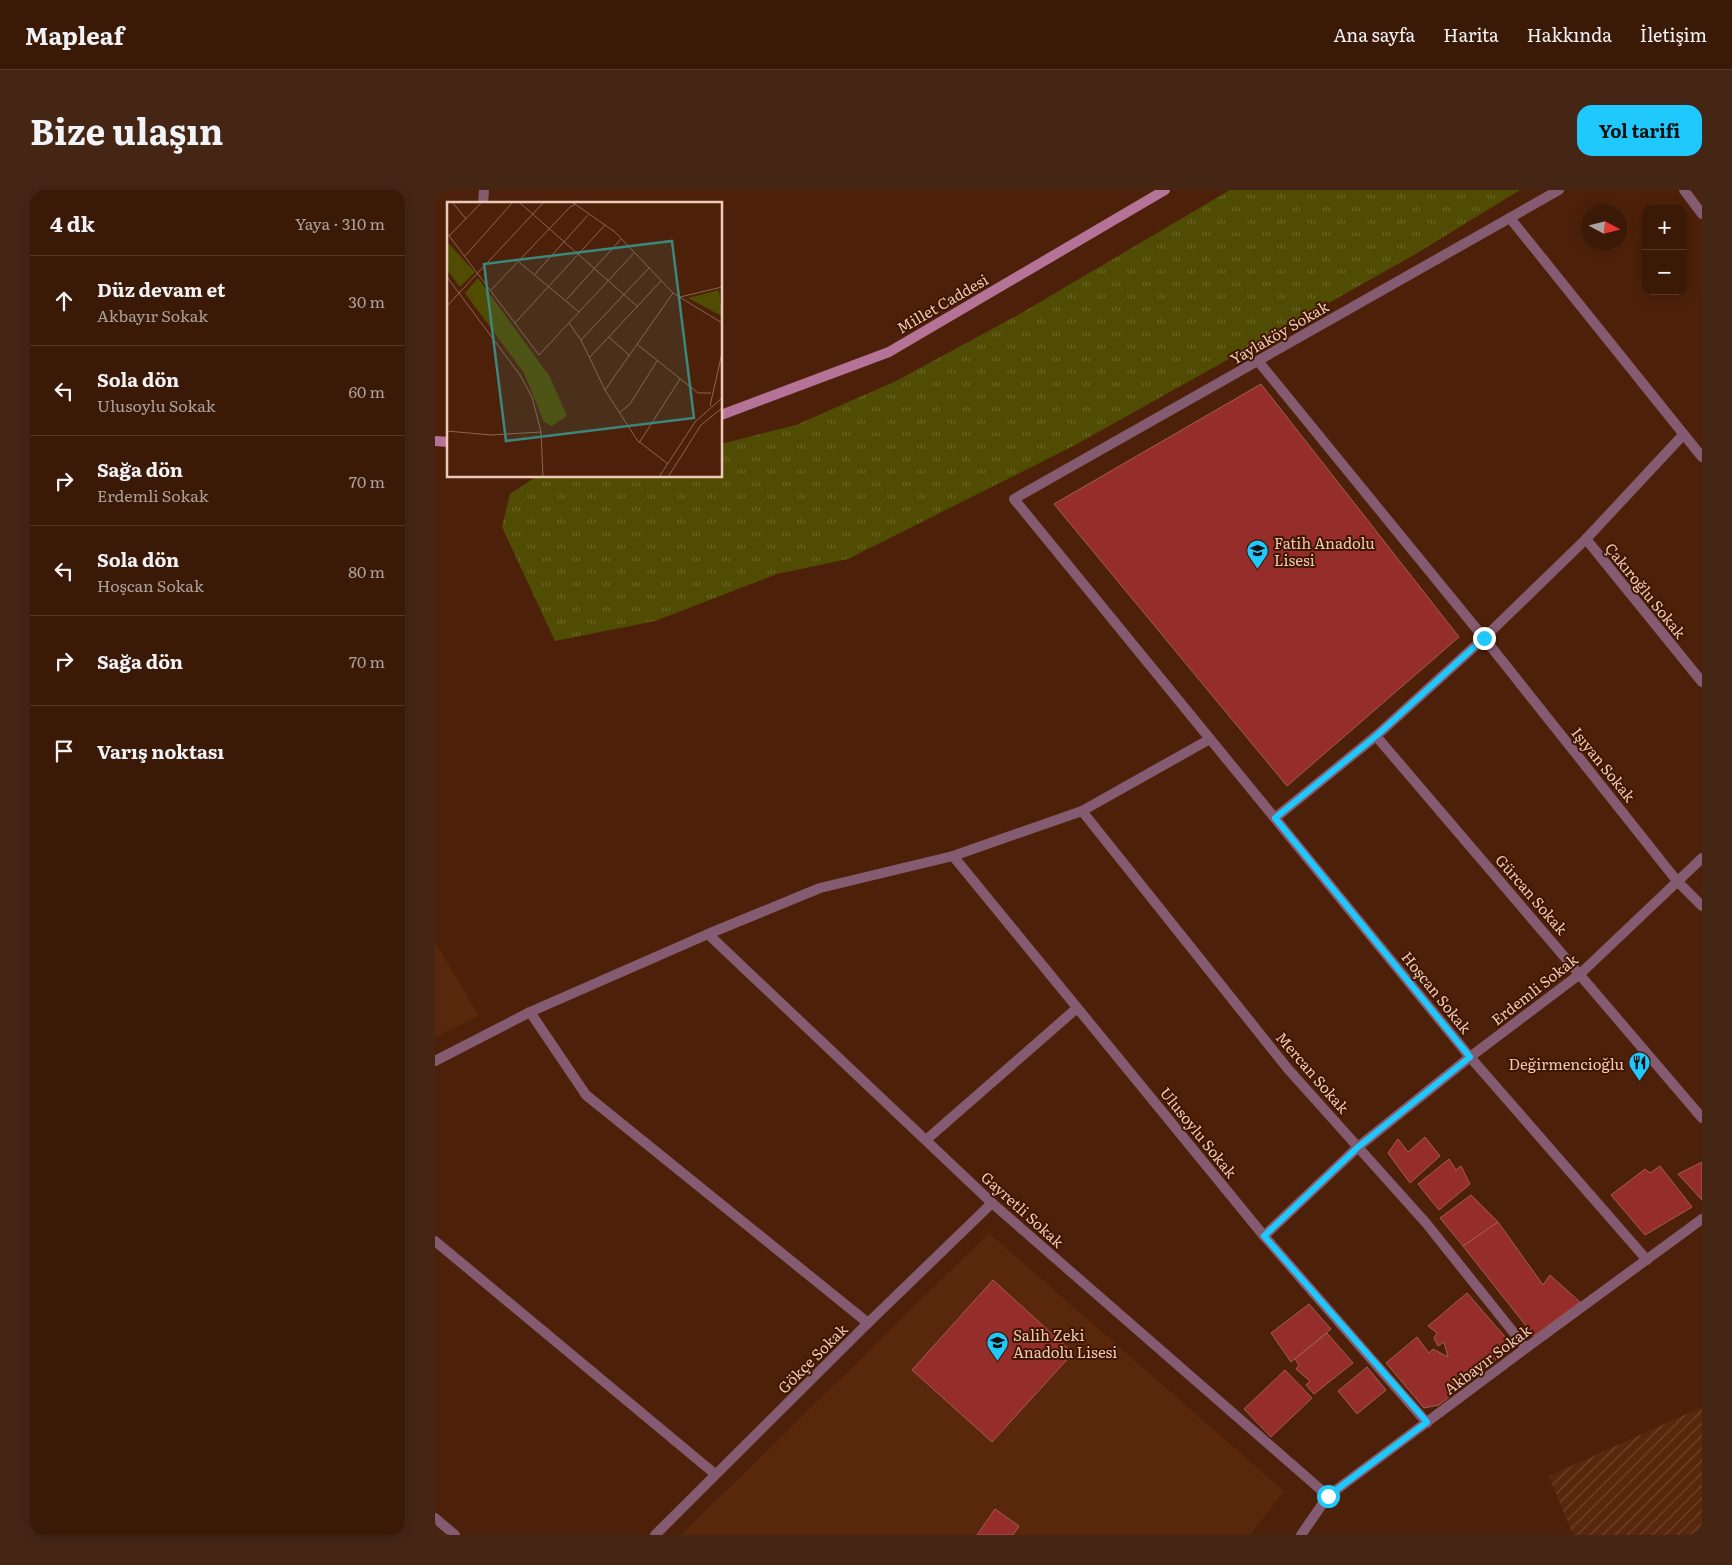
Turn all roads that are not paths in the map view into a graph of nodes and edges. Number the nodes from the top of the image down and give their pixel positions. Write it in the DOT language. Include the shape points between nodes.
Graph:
graph roads {
  1 [pos="1165,190"];
  2 [pos="1559,190"];
  3 [pos="1684,190"];
  4 [pos="1702,214"];
  5 [pos="1510,218"];
  6 [pos="1257,361"];
  7 [pos="723,414"];
  8 [pos="1683,435"];
  9 [pos="1702,456"];
  10 [pos="1014,500"];
  11 [pos="1586,539"];
  12 [pos="1484,638"];
  13 [pos="1702,682"];
  14 [pos="1376,736"];
  15 [pos="1210,739"];
  16 [pos="1082,811"];
  17 [pos="1275,818"];
  18 [pos="953,856"];
  19 [pos="1702,858"];
  20 [pos="1677,881"];
  21 [pos="1702,906"];
  22 [pos="708,934"];
  23 [pos="1580,974"];
  24 [pos="1077,1008"];
  25 [pos="530,1012"];
  26 [pos="1470,1057"];
  27 [pos="435,1060"];
  28 [pos="1702,1118"];
  29 [pos="925,1140"];
  30 [pos="1358,1147"];
  31 [pos="992,1203"];
  32 [pos="1702,1219"];
  33 [pos="1264,1236"];
  34 [pos="435,1241"];
  35 [pos="1647,1260"];
  36 [pos="868,1323"];
  37 [pos="1526,1348"];
  38 [pos="1427,1422"];
  39 [pos="715,1474"];
  40 [pos="1328,1496"];
  41 [pos="435,1518"];
  42 [pos="455,1535"];
  43 [pos="655,1535"];
  44 [pos="1301,1535"];
  1 -- 7 [label="main road, Millet Caddesi" via="889,352"];
  2 -- 5 [label="street, Yaylaköy Sokak"];
  3 -- 4 [label="street"];
  5 -- 6 [label="street, Yaylaköy Sokak"];
  5 -- 8 [label="street"];
  6 -- 10 [label="street, Yaylaköy Sokak"];
  6 -- 12 [label="street, Işıyan Sokak"];
  8 -- 9 [label="street"];
  8 -- 11 [label="street"];
  10 -- 15 [label="street, Hoşcan Sokak"];
  11 -- 12 [label="street"];
  11 -- 13 [label="street, Çakıroğlu Sokak"];
  12 -- 14 [label="street"];
  12 -- 20 [label="street, Işıyan Sokak"];
  14 -- 17 [label="street"];
  14 -- 23 [label="street, Gürcan Sokak"];
  15 -- 16 [label="street"];
  15 -- 17 [label="street, Hoşcan Sokak"];
  16 -- 18 [label="street"];
  16 -- 30 [label="street, Mercan Sokak" via="1288,1069"];
  17 -- 26 [label="street, Hoşcan Sokak"];
  18 -- 22 [label="street" via="820,888"];
  18 -- 24 [label="street, Ulusoylu Sokak"];
  19 -- 20 [label="street, Erdemli Sokak"];
  20 -- 21 [label="street, Işıyan Sokak"];
  20 -- 23 [label="street, Erdemli Sokak"];
  22 -- 25 [label="street"];
  22 -- 29 [label="street, Gayretli Sokak"];
  23 -- 26 [label="street, Erdemli Sokak"];
  23 -- 28 [label="street, Gürcan Sokak"];
  24 -- 29 [label="street"];
  24 -- 33 [label="street, Ulusoylu Sokak"];
  25 -- 27 [label="street"];
  25 -- 36 [label="street" via="586,1095"];
  26 -- 30 [label="street, Erdemli Sokak"];
  26 -- 35 [label="street, Hoşcan Sokak"];
  29 -- 31 [label="street, Gayretli Sokak"];
  30 -- 33 [label="street, Erdemli Sokak"];
  30 -- 37 [label="street, Mercan Sokak" via="1426,1223"];
  31 -- 36 [label="street, Gökçe Sokak"];
  31 -- 40 [label="street, Gayretli Sokak"];
  32 -- 35 [label="street, Akbayır Sokak"];
  33 -- 38 [label="street, Ulusoylu Sokak"];
  34 -- 39 [label="street"];
  35 -- 37 [label="street, Akbayır Sokak"];
  36 -- 39 [label="street, Gökçe Sokak"];
  37 -- 38 [label="street, Akbayır Sokak"];
  38 -- 40 [label="street, Akbayır Sokak"];
  39 -- 43 [label="street, Gökçe Sokak"];
  40 -- 44 [label="street, Akbayır Sokak"];
  41 -- 42 [label="street"];
}
